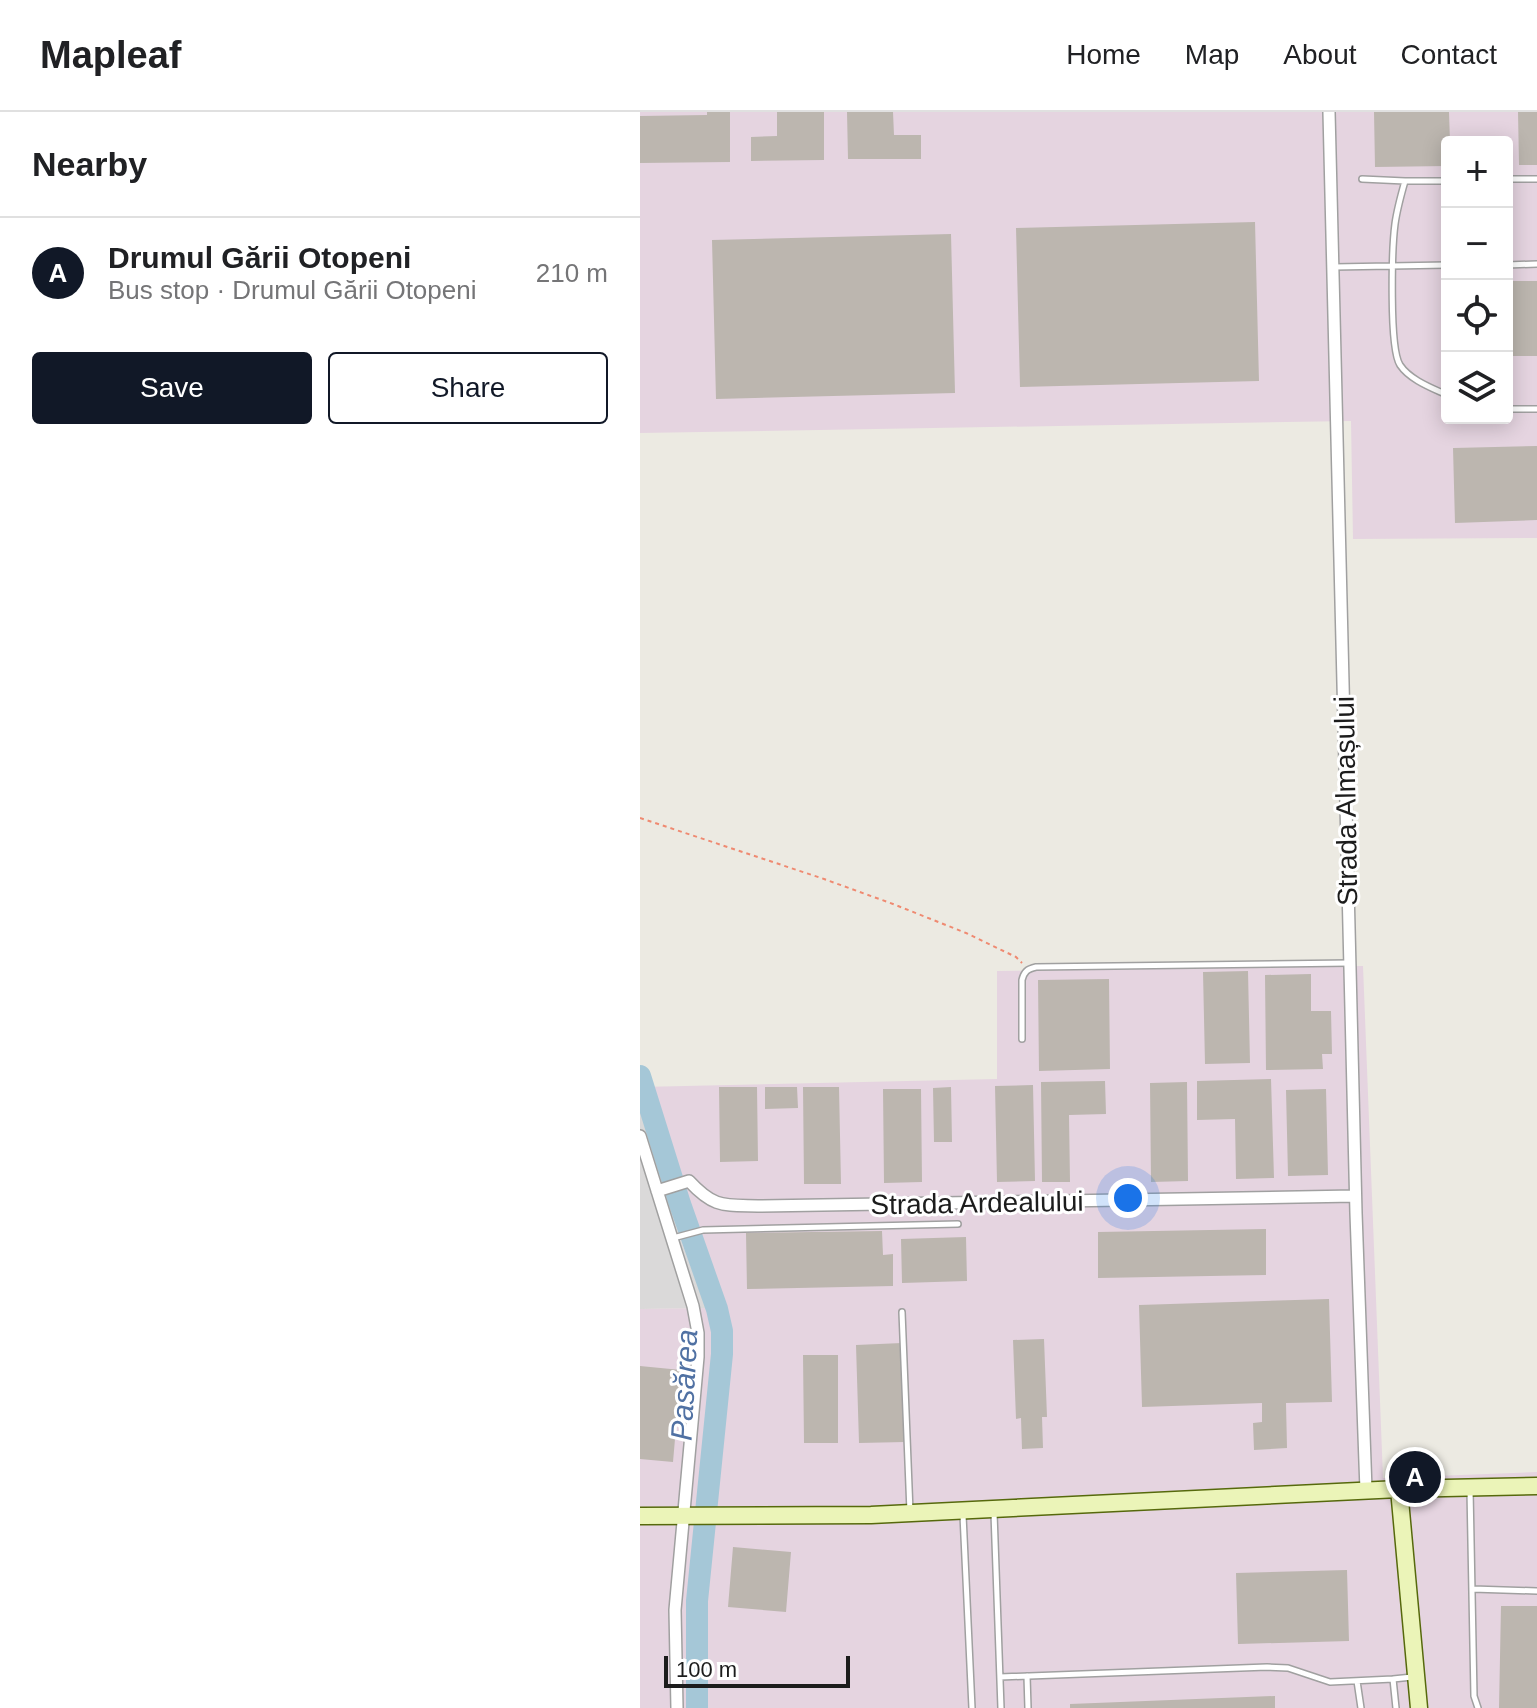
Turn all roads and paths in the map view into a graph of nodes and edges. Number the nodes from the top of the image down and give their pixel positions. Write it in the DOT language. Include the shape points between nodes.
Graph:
graph roads {
  1 [pos="1329,112"];
  2 [pos="1362,179"];
  3 [pos="1513,179"];
  4 [pos="1537,179"];
  5 [pos="1405,181"];
  6 [pos="1441,181"];
  7 [pos="1537,264"];
  8 [pos="1441,265"];
  9 [pos="1513,265"];
  10 [pos="1392,266"];
  11 [pos="1334,267"];
  12 [pos="1441,392"];
  13 [pos="1513,409"];
  14 [pos="1537,409"];
  15 [pos="640,818"];
  16 [pos="1350,963"];
  17 [pos="1028,969"];
  18 [pos="1022,1039"];
  19 [pos="640,1136"];
  20 [pos="644,1160"];
  21 [pos="660,1190"];
  22 [pos="1355,1196"];
  23 [pos="958,1224"];
  24 [pos="678,1236"];
  25 [pos="902,1312"];
  26 [pos="1537,1486"];
  27 [pos="1470,1487"];
  28 [pos="1399,1489"];
  29 [pos="1366,1490"];
  30 [pos="993,1509"];
  31 [pos="963,1510"];
  32 [pos="910,1513"];
  33 [pos="683,1515"];
  34 [pos="640,1516"];
  35 [pos="1473,1589"];
  36 [pos="1537,1591"];
  37 [pos="1027,1676"];
  38 [pos="1416,1676"];
  39 [pos="1000,1677"];
  40 [pos="1393,1679"];
  41 [pos="1357,1681"];
  42 [pos="677,1708"];
  43 [pos="972,1708"];
  44 [pos="1001,1708"];
  45 [pos="1028,1708"];
  46 [pos="1361,1708"];
  47 [pos="1396,1708"];
  48 [pos="1419,1708"];
  49 [pos="1478,1708"];
  1 -- 11 [label="street, Strada Almașului"];
  2 -- 5 [label="lane"];
  3 -- 4 [label="lane"];
  5 -- 6 [label="lane"];
  5 -- 10 [label="lane"];
  7 -- 9 [label="lane"];
  8 -- 10 [label="lane"];
  10 -- 11 [label="lane"];
  10 -- 12 [label="lane" via="1396,357 1409,374"];
  11 -- 16 [label="street, Strada Almașului"];
  13 -- 14 [label="lane"];
  15 -- 17 [label="path" via="893,904 1016,957"];
  16 -- 17 [label="lane"];
  16 -- 22 [label="street, Strada Almașului"];
  17 -- 18 [label="lane" via="1022,980"];
  19 -- 20 [label="street"];
  20 -- 21 [label="street"];
  21 -- 22 [label="street, Strada Ardealului" via="689,1181 710,1201 725,1205"];
  21 -- 24 [label="street"];
  22 -- 29 [label="street, Strada Almașului"];
  23 -- 24 [label="lane" via="703,1230"];
  24 -- 33 [label="street" via="698,1333"];
  25 -- 32 [label="lane"];
  26 -- 27 [label="main road"];
  27 -- 28 [label="main road"];
  27 -- 35 [label="lane"];
  28 -- 29 [label="main road"];
  28 -- 38 [label="main road"];
  29 -- 30 [label="main road"];
  30 -- 31 [label="main road"];
  30 -- 39 [label="lane"];
  31 -- 32 [label="main road"];
  31 -- 43 [label="lane"];
  32 -- 33 [label="main road"];
  33 -- 34 [label="main road"];
  33 -- 42 [label="street" via="675,1610"];
  35 -- 36 [label="lane"];
  35 -- 49 [label="lane"];
  37 -- 39 [label="lane"];
  37 -- 41 [label="lane" via="1267,1667 1330,1682"];
  37 -- 45 [label="lane"];
  38 -- 40 [label="lane"];
  38 -- 48 [label="main road"];
  39 -- 44 [label="lane"];
  40 -- 41 [label="lane"];
  40 -- 47 [label="lane"];
  41 -- 46 [label="lane"];
}
